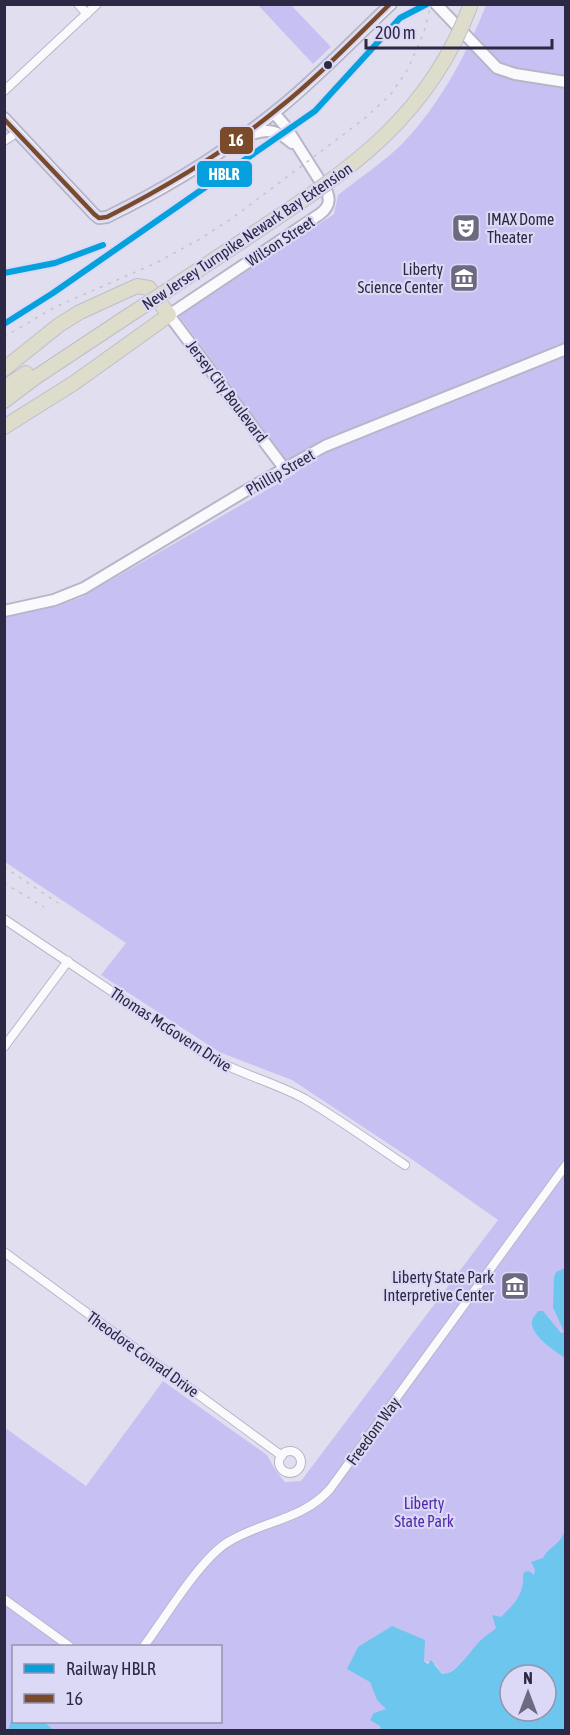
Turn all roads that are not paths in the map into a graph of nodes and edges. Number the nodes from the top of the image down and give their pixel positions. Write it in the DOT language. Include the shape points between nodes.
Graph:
graph roads {
  1 [pos="78,4"];
  2 [pos="97,4"];
  3 [pos="391,4"];
  4 [pos="462,4"];
  5 [pos="471,4"];
  6 [pos="440,6"];
  7 [pos="87,14"];
  8 [pos="566,81"];
  9 [pos="4,91"];
  10 [pos="274,113"];
  11 [pos="4,118"];
  12 [pos="18,132"];
  13 [pos="243,136"];
  14 [pos="4,141"];
  15 [pos="302,153"];
  16 [pos="125,313"];
  17 [pos="169,315"];
  18 [pos="566,350"];
  19 [pos="4,369"];
  20 [pos="4,388"];
  21 [pos="4,401"];
  22 [pos="4,427"];
  23 [pos="284,468"];
  24 [pos="4,611"];
  25 [pos="4,919"];
  26 [pos="68,961"];
  27 [pos="4,1047"];
  28 [pos="405,1165"];
  29 [pos="564,1168"];
  30 [pos="4,1252"];
  31 [pos="282,1456"];
  32 [pos="4,1599"];
  33 [pos="66,1645"];
  34 [pos="145,1645"];
  1 -- 7 [label="street"];
  2 -- 7 [label="street"];
  3 -- 10 [label="street"];
  4 -- 16 [label="highway, New Jersey Turnpike Newark Bay Extension" via="444,45 421,82 366,143 312,185"];
  5 -- 16 [label="highway, New Jersey Turnpike Newark Bay Extension, bridge" via="432,80 402,119 371,150 320,189"];
  6 -- 8 [label="street" via="497,68"];
  7 -- 9 [label="street"];
  10 -- 13 [label="street"];
  10 -- 15 [label="street, Wilson Street"];
  11 -- 12 [label="street"];
  12 -- 13 [label="street" via="102,218 177,181"];
  12 -- 14 [label="street"];
  13 -- 15 [label="street" via="275,131"];
  15 -- 17 [label="street, Wilson Street" via="328,196 326,210"];
  16 -- 20 [label="highway, New Jersey Turnpike Newark Bay Extension"];
  16 -- 21 [label="highway, New Jersey Turnpike Newark Bay Extension"];
  17 -- 19 [label="highway" via="149,288 137,286 73,316"];
  17 -- 22 [label="highway"];
  17 -- 23 [label="street, Jersey City Boulevard"];
  18 -- 23 [label="street, Phillip Street" via="340,439"];
  23 -- 24 [label="street, Phillip Street" via="84,588 54,600"];
  25 -- 26 [label="street, Thomas McGovern Drive"];
  26 -- 27 [label="street"];
  26 -- 28 [label="street, Thomas McGovern Drive" via="208,1056 305,1099"];
  29 -- 34 [label="street, Freedom Way" via="330,1488 299,1513 223,1546 201,1568"];
  30 -- 31 [label="street, Theodore Conrad Drive"];
  32 -- 33 [label="street"];
}
